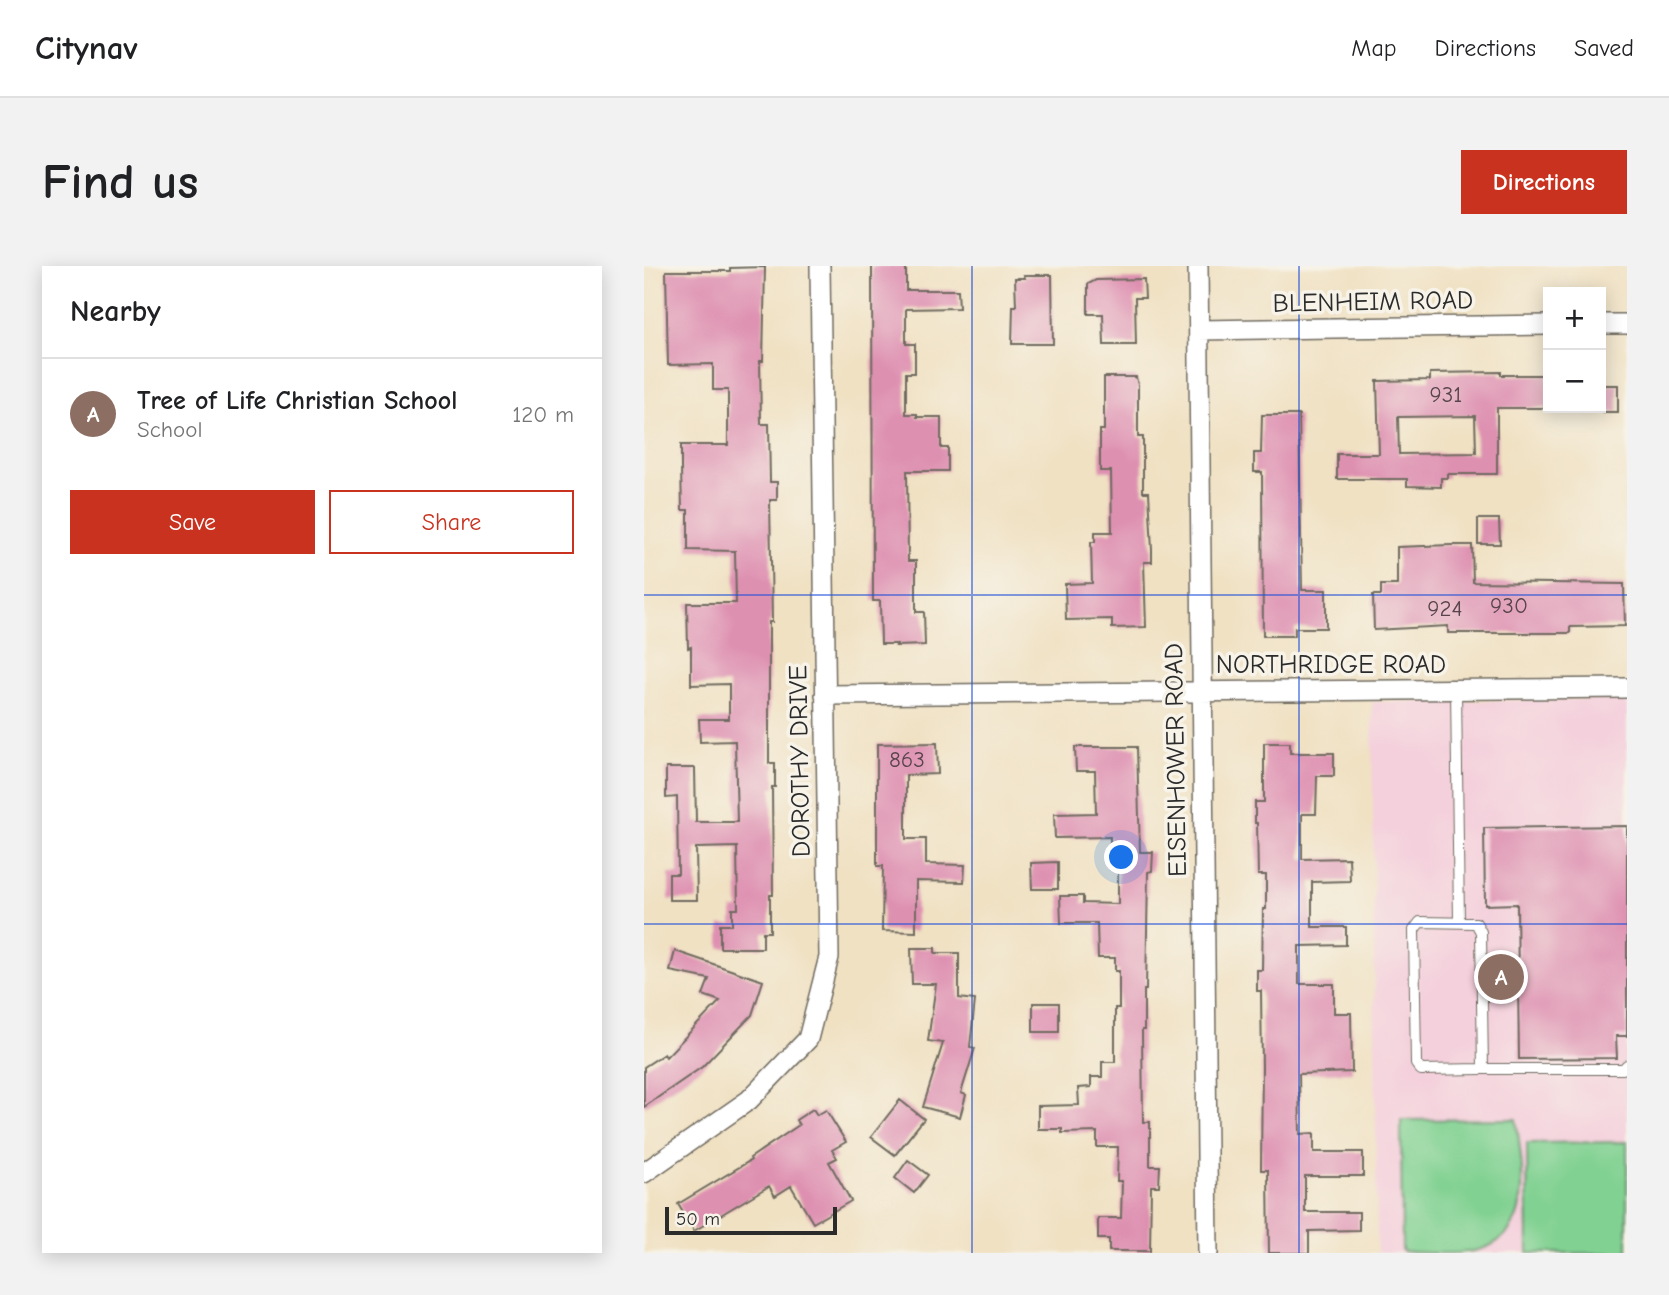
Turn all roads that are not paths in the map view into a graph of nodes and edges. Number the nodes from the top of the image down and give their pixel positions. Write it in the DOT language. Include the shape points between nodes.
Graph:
graph roads {
  1 [pos="821,266"];
  2 [pos="1198,266"];
  3 [pos="1606,324"];
  4 [pos="1627,324"];
  5 [pos="1543,325"];
  6 [pos="1199,330"];
  7 [pos="1627,688"];
  8 [pos="1456,690"];
  9 [pos="1202,692"];
  10 [pos="825,695"];
  11 [pos="1460,922"];
  12 [pos="1627,1065"];
  13 [pos="1483,1069"];
  14 [pos="644,1173"];
  15 [pos="1208,1253"];
  1 -- 10 [label="street, DOROTHY DRIVE"];
  2 -- 6 [label="street, EISENHOWER ROAD"];
  3 -- 4 [label="street"];
  5 -- 6 [label="street, BLENHEIM ROAD"];
  6 -- 9 [label="street, EISENHOWER ROAD"];
  7 -- 8 [label="street, NORTHRIDGE ROAD"];
  8 -- 9 [label="street, NORTHRIDGE ROAD"];
  8 -- 11 [label="lane"];
  9 -- 10 [label="street, NORTHRIDGE ROAD"];
  9 -- 15 [label="street, EISENHOWER ROAD"];
  10 -- 14 [label="street, DOROTHY DRIVE" via="830,957 808,1039 749,1100"];
  11 -- 13 [label="lane" via="1476,923 1481,932"];
  11 -- 13 [label="lane" via="1420,922 1414,930 1416,1064 1421,1070"];
  12 -- 13 [label="lane" via="1623,1069"];
}
